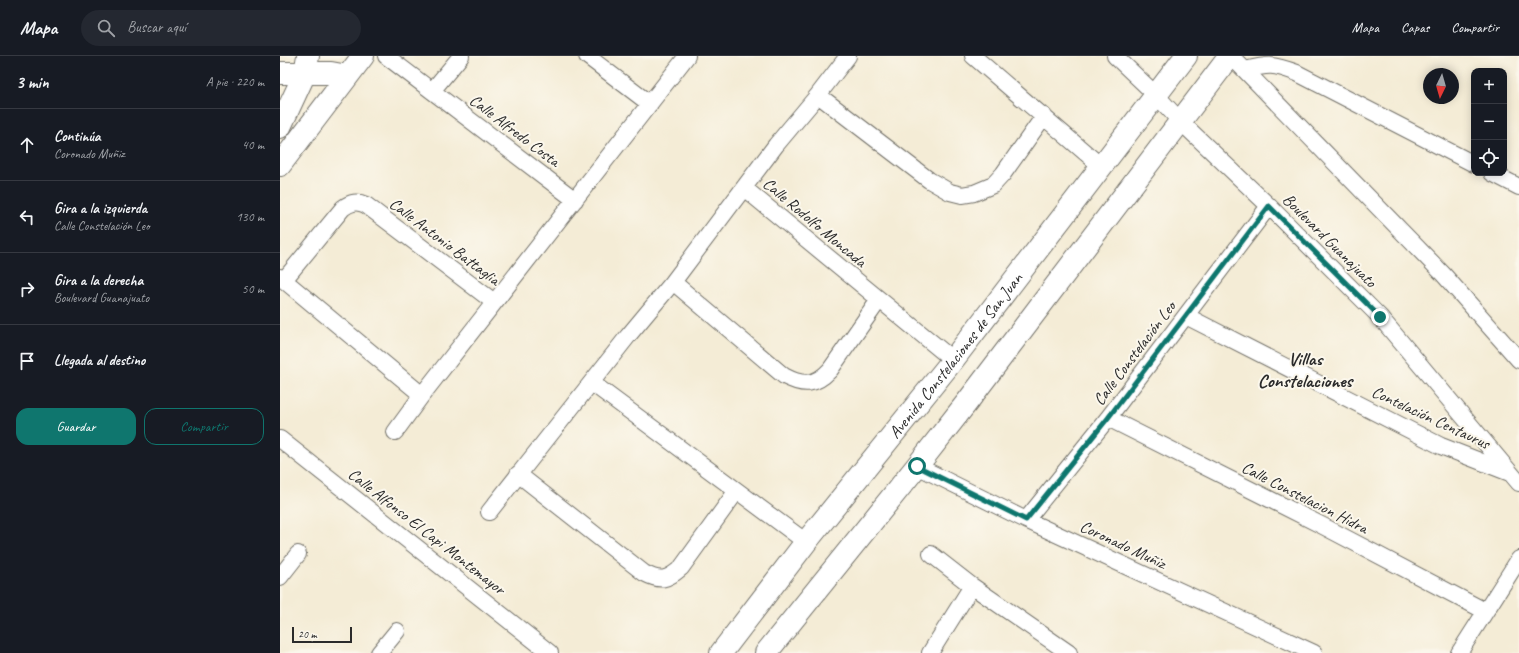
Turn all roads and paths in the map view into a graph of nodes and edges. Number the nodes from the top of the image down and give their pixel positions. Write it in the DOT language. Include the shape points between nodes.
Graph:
graph roads {
  1 [pos="363,56"];
  2 [pos="386,56"];
  3 [pos="461,56"];
  4 [pos="587,56"];
  5 [pos="688,56"];
  6 [pos="848,56"];
  7 [pos="973,56"];
  8 [pos="1116,56"];
  9 [pos="1186,56"];
  10 [pos="1235,61"];
  11 [pos="294,69"];
  12 [pos="347,76"];
  13 [pos="432,91"];
  14 [pos="818,95"];
  15 [pos="1157,96"];
  16 [pos="650,104"];
  17 [pos="1044,116"];
  18 [pos="1181,122"];
  19 [pos="280,127"];
  20 [pos="1471,162"];
  21 [pos="280,165"];
  22 [pos="1102,167"];
  23 [pos="1498,176"];
  24 [pos="1519,187"];
  25 [pos="744,188"];
  26 [pos="575,200"];
  27 [pos="1269,206"];
  28 [pos="282,279"];
  29 [pos="673,282"];
  30 [pos="879,300"];
  31 [pos="494,302"];
  32 [pos="1186,316"];
  33 [pos="953,360"];
  34 [pos="1519,360"];
  35 [pos="592,383"];
  36 [pos="422,395"];
  37 [pos="1108,418"];
  38 [pos="394,432"];
  39 [pos="280,440"];
  40 [pos="917,466"];
  41 [pos="518,474"];
  42 [pos="1515,479"];
  43 [pos="736,492"];
  44 [pos="489,512"];
  45 [pos="1026,520"];
  46 [pos="806,542"];
  47 [pos="298,554"];
  48 [pos="932,554"];
  49 [pos="1519,559"];
  50 [pos="280,577"];
  51 [pos="972,586"];
  52 [pos="1485,611"];
  53 [pos="397,631"];
  54 [pos="379,653"];
  55 [pos="550,653"];
  56 [pos="721,653"];
  57 [pos="766,653"];
  58 [pos="930,653"];
  59 [pos="1069,653"];
  60 [pos="1314,653"];
  61 [pos="1459,653"];
  1 -- 12 [label="street"];
  2 -- 13 [label="street, Calle Alfredo Costa"];
  3 -- 13 [label="street"];
  4 -- 16 [label="street"];
  5 -- 16 [label="street"];
  6 -- 14 [label="street"];
  7 -- 17 [label="street"];
  8 -- 15 [label="street, Boulevard Guanajuato"];
  9 -- 15 [label="street, Avenida Constelaciones de San Juan"];
  10 -- 18 [label="street"];
  10 -- 20 [label="street" via="1275,65 1297,73"];
  10 -- 34 [label="street" via="1444,274"];
  11 -- 12 [label="street"];
  11 -- 19 [label="street"];
  12 -- 21 [label="street"];
  13 -- 26 [label="street, Calle Alfredo Costa"];
  14 -- 17 [label="street" via="928,180 950,192 962,195 993,185"];
  14 -- 25 [label="street"];
  15 -- 18 [label="street, Boulevard Guanajuato"];
  15 -- 22 [label="street, Avenida Constelaciones de San Juan"];
  16 -- 26 [label="street"];
  17 -- 22 [label="street"];
  18 -- 27 [label="street, Boulevard Guanajuato"];
  18 -- 40 [label="street"];
  22 -- 33 [label="street, Avenida Constelaciones de San Juan"];
  23 -- 24 [label="street"];
  25 -- 29 [label="street, Calle Rodolfo Moncada"];
  25 -- 30 [label="street, Calle Rodolfo Moncada"];
  26 -- 31 [label="street"];
  27 -- 32 [label="street, Calle Constelación Leo"];
  27 -- 42 [label="street, Boulevard Guanajuato" via="1380,317"];
  28 -- 31 [label="street, Calle Antonio Battaglia" via="343,208 354,202 361,203"];
  28 -- 36 [label="street, Calle Antonio Battaglia"];
  29 -- 30 [label="street" via="784,376 801,383 815,382 827,373"];
  29 -- 35 [label="street, Calle Rodolfo Moncada"];
  30 -- 33 [label="street, Calle Rodolfo Moncada"];
  31 -- 36 [label="street, Calle Antonio Battaglia"];
  32 -- 37 [label="street, Calle Constelación Leo"];
  32 -- 42 [label="street, Contelación Centaurus" via="1442,446"];
  33 -- 46 [label="street, Avenida Constelaciones de San Juan"];
  35 -- 41 [label="street, Calle Rodolfo Moncada"];
  35 -- 43 [label="street"];
  36 -- 38 [label="street"];
  37 -- 45 [label="street, Calle Constelación Leo"];
  37 -- 52 [label="street, Calle Constelacion Hidra"];
  39 -- 55 [label="street, Calle Alfonso El Capi Montemayor"];
  40 -- 45 [label="street, Coronado Muñiz"];
  40 -- 57 [label="street"];
  41 -- 43 [label="street" via="644,573 663,579 681,568"];
  41 -- 44 [label="street, Calle Rodolfo Moncada"];
  43 -- 46 [label="street"];
  45 -- 60 [label="street, Coronado Muñiz"];
  46 -- 56 [label="street, Avenida Constelaciones de San Juan"];
  47 -- 50 [label="street"];
  48 -- 51 [label="street"];
  49 -- 52 [label="street"];
  51 -- 58 [label="street"];
  51 -- 59 [label="street"];
  52 -- 61 [label="street"];
  53 -- 54 [label="street"];
}
